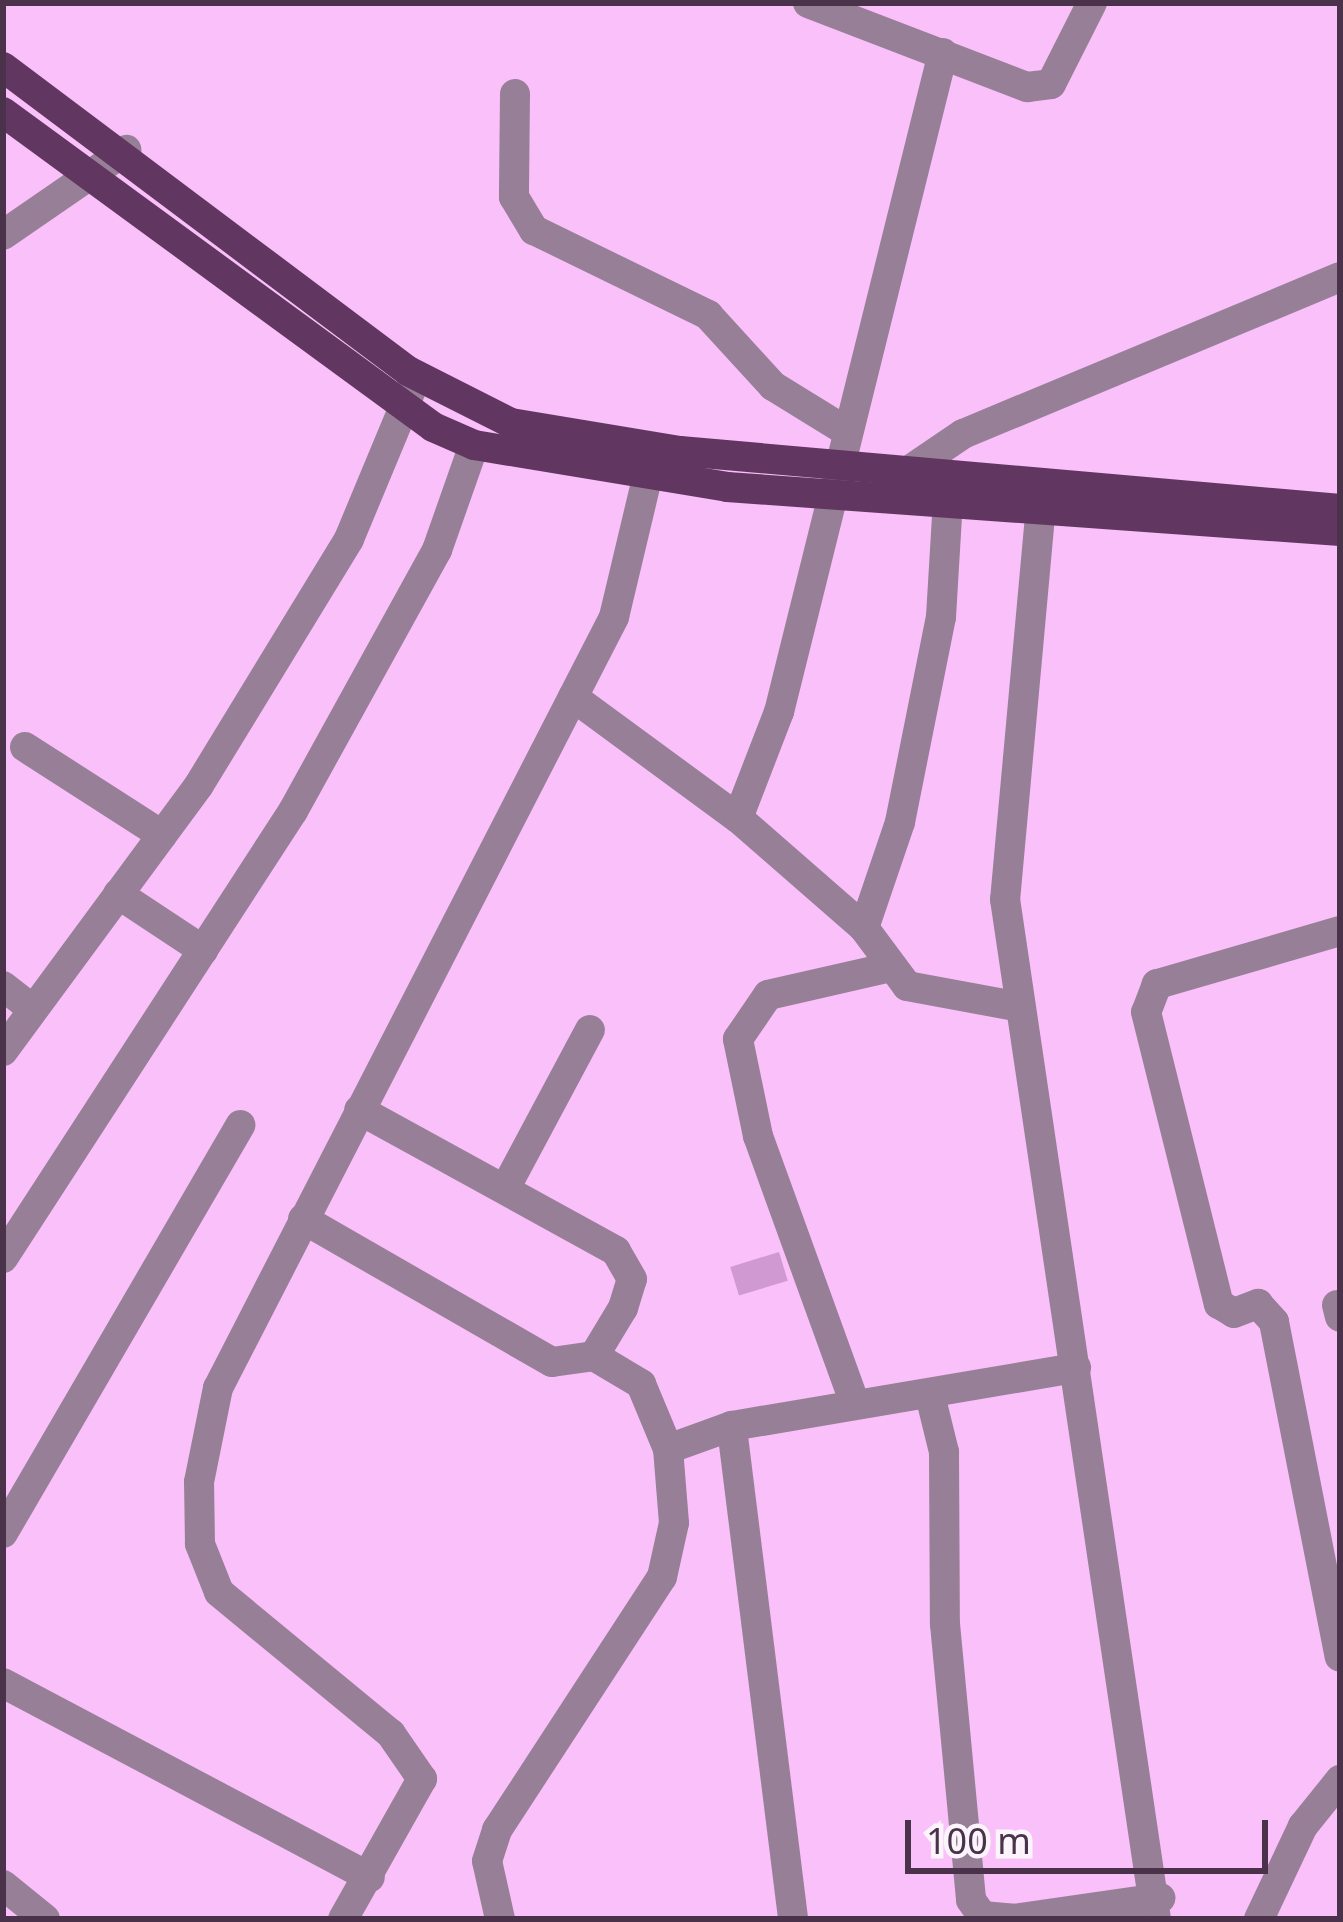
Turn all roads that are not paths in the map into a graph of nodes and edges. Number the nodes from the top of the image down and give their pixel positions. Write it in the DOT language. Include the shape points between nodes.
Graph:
graph roads {
  1 [pos="808,3"];
  2 [pos="1092,3"];
  3 [pos="846,10"];
  4 [pos="943,53"];
  5 [pos="3,67"];
  6 [pos="515,94"];
  7 [pos="3,112"];
  8 [pos="126,150"];
  9 [pos="93,180"];
  10 [pos="3,235"];
  11 [pos="1340,277"];
  12 [pos="417,376"];
  13 [pos="405,406"];
  14 [pos="843,429"];
  15 [pos="474,446"];
  16 [pos="907,472"];
  17 [pos="830,477"];
  18 [pos="647,478"];
  19 [pos="948,498"];
  20 [pos="1041,505"];
  21 [pos="1340,509"];
  22 [pos="1340,531"];
  23 [pos="573,697"];
  24 [pos="25,747"];
  25 [pos="738,818"];
  26 [pos="162,835"];
  27 [pos="118,894"];
  28 [pos="865,928"];
  29 [pos="1340,931"];
  30 [pos="203,950"];
  31 [pos="887,968"];
  32 [pos="3,986"];
  33 [pos="1015,1006"];
  34 [pos="32,1010"];
  35 [pos="590,1030"];
  36 [pos="3,1051"];
  37 [pos="359,1110"];
  38 [pos="240,1125"];
  39 [pos="506,1187"];
  40 [pos="303,1219"];
  41 [pos="3,1258"];
  42 [pos="594,1356"];
  43 [pos="1076,1368"];
  44 [pos="930,1395"];
  45 [pos="856,1404"];
  46 [pos="732,1426"];
  47 [pos="668,1449"];
  48 [pos="3,1533"];
  49 [pos="1340,1657"];
  50 [pos="3,1682"];
  51 [pos="1340,1780"];
  52 [pos="370,1877"];
  53 [pos="3,1885"];
  54 [pos="1158,1909"];
  55 [pos="793,1918"];
  56 [pos="45,1919"];
  57 [pos="343,1919"];
  58 [pos="500,1919"];
  59 [pos="1259,1919"];
  1 -- 3 [label="street"];
  2 -- 4 [label="street" via="1051,83 1027,87"];
  3 -- 4 [label="street"];
  4 -- 14 [label="street"];
  5 -- 8 [label="main road"];
  6 -- 14 [label="street" via="514,197 533,230 708,315 773,386"];
  7 -- 9 [label="main road"];
  8 -- 9 [label="street"];
  8 -- 12 [label="main road"];
  9 -- 10 [label="street"];
  9 -- 13 [label="main road"];
  11 -- 16 [label="street" via="978,427"];
  12 -- 13 [label="street"];
  12 -- 17 [label="main road" via="572,440"];
  13 -- 15 [label="main road"];
  13 -- 26 [label="street" via="349,539"];
  14 -- 17 [label="street"];
  15 -- 18 [label="main road"];
  15 -- 30 [label="street" via="437,550"];
  16 -- 17 [label="main road"];
  16 -- 21 [label="main road"];
  17 -- 18 [label="main road"];
  17 -- 19 [label="main road"];
  17 -- 25 [label="street" via="779,712"];
  18 -- 23 [label="street" via="614,617"];
  19 -- 20 [label="main road"];
  19 -- 28 [label="street" via="936,641 900,822"];
  20 -- 22 [label="main road"];
  20 -- 33 [label="street" via="1007,823"];
  23 -- 25 [label="street"];
  23 -- 37 [label="street"];
  24 -- 26 [label="street"];
  25 -- 28 [label="street"];
  26 -- 27 [label="street"];
  27 -- 30 [label="street"];
  27 -- 34 [label="street"];
  28 -- 31 [label="street"];
  29 -- 49 [label="street" via="1157,985 1146,1012 1219,1304 1234,1312 1258,1304 1274,1322"];
  30 -- 41 [label="street"];
  31 -- 33 [label="street" via="936,998"];
  31 -- 45 [label="street" via="768,995 738,1040 758,1136"];
  32 -- 34 [label="street"];
  33 -- 43 [label="street"];
  34 -- 36 [label="street"];
  35 -- 39 [label="street"];
  37 -- 39 [label="street"];
  37 -- 40 [label="street"];
  38 -- 48 [label="street"];
  39 -- 42 [label="street" via="616,1251 632,1279"];
  40 -- 42 [label="street" via="552,1362"];
  40 -- 52 [label="street" via="218,1388 200,1544 219,1592 414,1761 420,1792"];
  42 -- 47 [label="street" via="640,1384"];
  43 -- 44 [label="street"];
  43 -- 54 [label="street"];
  44 -- 45 [label="street"];
  44 -- 54 [label="street" via="944,1452 945,1624 971,1900 982,1916 1014,1919"];
  45 -- 46 [label="street"];
  46 -- 47 [label="street"];
  46 -- 55 [label="street"];
  47 -- 58 [label="street" via="674,1523 662,1577 497,1830 488,1861"];
  50 -- 52 [label="street"];
  51 -- 59 [label="street" via="1303,1826"];
  52 -- 57 [label="street"];
  53 -- 56 [label="street"];
}
